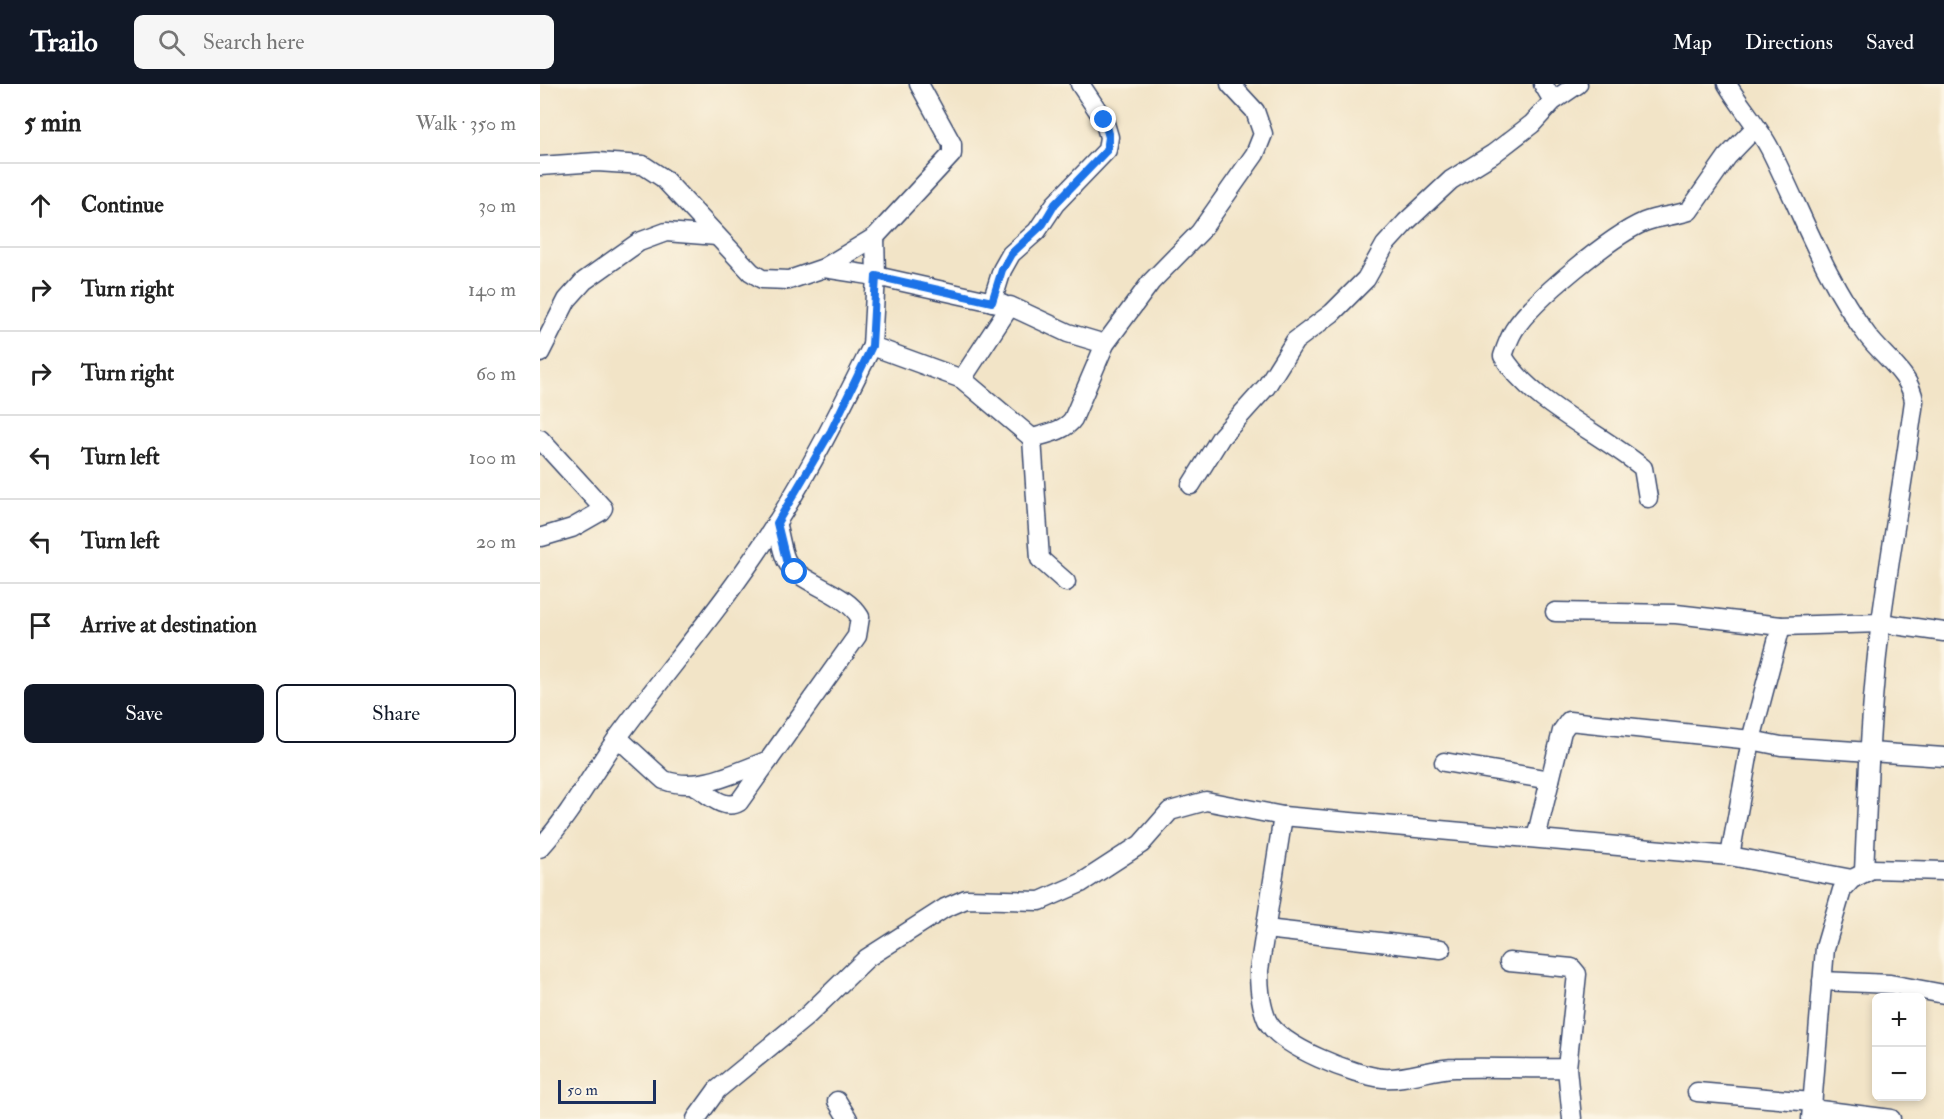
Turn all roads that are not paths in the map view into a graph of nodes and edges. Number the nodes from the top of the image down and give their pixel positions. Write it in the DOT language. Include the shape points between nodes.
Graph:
graph roads {
  1 [pos="919,84"];
  2 [pos="1080,84"];
  3 [pos="1230,84"];
  4 [pos="1542,84"];
  5 [pos="1578,84"];
  6 [pos="1727,84"];
  7 [pos="1553,102"];
  8 [pos="1756,127"];
  9 [pos="540,166"];
  10 [pos="717,236"];
  11 [pos="875,237"];
  12 [pos="824,268"];
  13 [pos="876,276"];
  14 [pos="1001,304"];
  15 [pos="1105,344"];
  16 [pos="872,346"];
  17 [pos="540,353"];
  18 [pos="962,379"];
  19 [pos="1032,438"];
  20 [pos="540,439"];
  21 [pos="1191,485"];
  22 [pos="1648,498"];
  23 [pos="777,523"];
  24 [pos="542,537"];
  25 [pos="1066,582"];
  26 [pos="1555,612"];
  27 [pos="1881,623"];
  28 [pos="1781,626"];
  29 [pos="1944,632"];
  30 [pos="618,738"];
  31 [pos="1751,740"];
  32 [pos="1869,753"];
  33 [pos="1944,757"];
  34 [pos="769,760"];
  35 [pos="1444,762"];
  36 [pos="1550,780"];
  37 [pos="694,786"];
  38 [pos="1283,816"];
  39 [pos="1536,838"];
  40 [pos="540,848"];
  41 [pos="1731,856"];
  42 [pos="1944,871"];
  43 [pos="1858,875"];
  44 [pos="1266,930"];
  45 [pos="1441,950"];
  46 [pos="1509,962"];
  47 [pos="1822,981"];
  48 [pos="1944,994"];
  49 [pos="1567,1068"];
  50 [pos="1697,1092"];
  51 [pos="837,1101"];
  52 [pos="1812,1110"];
  53 [pos="696,1119"];
  54 [pos="848,1119"];
  55 [pos="1572,1119"];
  56 [pos="1891,1119"];
  1 -- 11 [label="street" via="952,144 952,154"];
  2 -- 14 [label="street" via="1104,120 1109,137 1107,150 1055,204 1043,224 1011,254 1002,270"];
  3 -- 15 [label="street" via="1255,111 1263,134 1255,154 1200,232 1151,282"];
  4 -- 7 [label="street"];
  5 -- 7 [label="street"];
  6 -- 8 [label="street"];
  7 -- 21 [label="street" via="1493,154 1451,180 1406,222 1385,245 1366,279 1332,313 1295,341 1266,387 1221,437"];
  8 -- 22 [label="street" via="1727,157 1689,211 1646,221 1583,264 1514,329 1503,356 1532,388 1643,468"];
  8 -- 27 [label="street" via="1848,306 1867,336 1912,390 1914,401"];
  9 -- 10 [label="street" via="597,162 643,165 663,178"];
  10 -- 12 [label="street" via="762,279 789,280"];
  10 -- 17 [label="street" via="666,232 639,242 578,287 567,300"];
  11 -- 12 [label="street"];
  11 -- 13 [label="street"];
  12 -- 13 [label="street"];
  13 -- 14 [label="street"];
  13 -- 16 [label="street"];
  14 -- 15 [label="street" via="1068,333"];
  14 -- 18 [label="street"];
  15 -- 19 [label="street" via="1069,425"];
  16 -- 18 [label="street"];
  16 -- 23 [label="street" via="831,431"];
  18 -- 19 [label="street"];
  19 -- 25 [label="street" via="1040,559"];
  20 -- 24 [label="street" via="603,508 572,528"];
  23 -- 30 [label="street"];
  23 -- 34 [label="street" via="786,560 795,572 851,603 860,617 857,636"];
  26 -- 28 [label="street" via="1676,614"];
  27 -- 28 [label="street"];
  27 -- 29 [label="street"];
  27 -- 32 [label="street"];
  28 -- 31 [label="street"];
  30 -- 37 [label="street" via="664,780"];
  30 -- 40 [label="street"];
  31 -- 32 [label="street"];
  31 -- 36 [label="street" via="1569,721 1562,731"];
  31 -- 41 [label="street"];
  32 -- 33 [label="street"];
  32 -- 43 [label="street"];
  34 -- 37 [label="street"];
  34 -- 37 [label="street" via="740,802 733,806 724,805"];
  35 -- 36 [label="street"];
  36 -- 39 [label="street"];
  38 -- 39 [label="street"];
  38 -- 44 [label="street"];
  38 -- 53 [label="street" via="1206,801 1170,811 1141,844 1081,883 1040,901 966,899 945,908 867,958 806,1017 717,1090"];
  39 -- 41 [label="street"];
  41 -- 43 [label="street"];
  42 -- 43 [label="street" via="1872,869"];
  43 -- 47 [label="street" via="1842,890 1832,917"];
  44 -- 45 [label="street"];
  44 -- 49 [label="street" via="1259,990 1267,1022 1283,1038 1307,1052 1358,1073 1386,1078 1455,1067"];
  46 -- 49 [label="street" via="1558,965 1572,968 1577,974"];
  47 -- 48 [label="street" via="1890,984"];
  47 -- 52 [label="street"];
  49 -- 55 [label="street"];
  50 -- 52 [label="street"];
  51 -- 54 [label="street"];
  52 -- 56 [label="street"];
}
